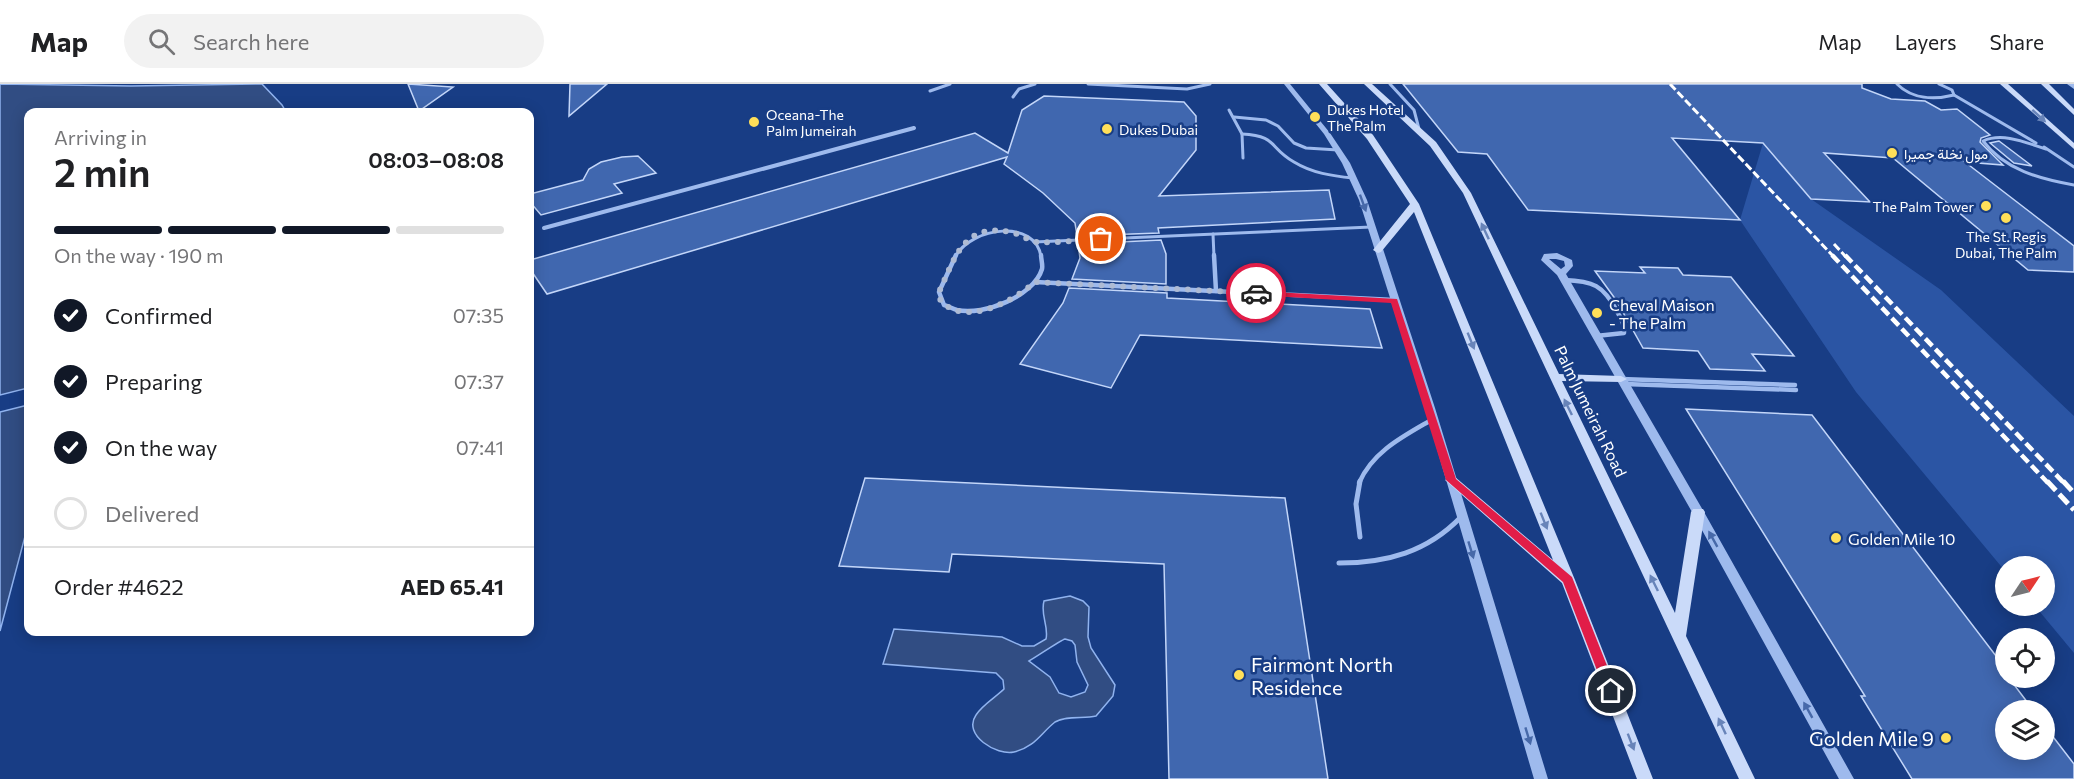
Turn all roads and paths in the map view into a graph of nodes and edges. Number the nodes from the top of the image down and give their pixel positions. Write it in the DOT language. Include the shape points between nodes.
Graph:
graph roads {
  1 [pos="950,84"];
  2 [pos="1035,84"];
  3 [pos="1088,84"];
  4 [pos="1195,84"];
  5 [pos="1210,84"];
  6 [pos="1287,84"];
  7 [pos="1323,84"];
  8 [pos="1368,84"];
  9 [pos="1390,84"];
  10 [pos="1897,84"];
  11 [pos="1939,84"];
  12 [pos="2004,84"];
  13 [pos="2045,84"];
  14 [pos="2070,84"];
  15 [pos="2074,87"];
  16 [pos="1198,88"];
  17 [pos="930,91"];
  18 [pos="1954,95"];
  19 [pos="1013,97"];
  20 [pos="1229,110"];
  21 [pos="2074,113"];
  22 [pos="1234,117"];
  23 [pos="914,128"];
  24 [pos="1419,129"];
  25 [pos="1242,134"];
  26 [pos="2074,147"];
  27 [pos="2046,149"];
  28 [pos="1338,150"];
  29 [pos="1243,158"];
  30 [pos="2074,167"];
  31 [pos="1353,178"];
  32 [pos="2074,185"];
  33 [pos="1415,204"];
  34 [pos="1371,226"];
  35 [pos="544,228"];
  36 [pos="1214,234"];
  37 [pos="1034,242"];
  38 [pos="1378,250"];
  39 [pos="1562,277"];
  40 [pos="1035,282"];
  41 [pos="1216,291"];
  42 [pos="1394,300"];
  43 [pos="1596,336"];
  44 [pos="1554,376"];
  45 [pos="1623,382"];
  46 [pos="1795,387"];
  47 [pos="1433,419"];
  48 [pos="1451,480"];
  49 [pos="1698,512"];
  50 [pos="1461,517"];
  51 [pos="1360,537"];
  52 [pos="1339,563"];
  53 [pos="1568,580"];
  54 [pos="1679,635"];
  55 [pos="1541,779"];
  56 [pos="1645,779"];
  57 [pos="1747,779"];
  58 [pos="1847,779"];
  1 -- 17 [label="lane"];
  2 -- 19 [label="lane" via="1019,89"];
  3 -- 16 [label="lane"];
  4 -- 16 [label="lane"];
  5 -- 16 [label="lane"];
  6 -- 28 [label="street"];
  7 -- 33 [label="main road" via="1370,137"];
  8 -- 24 [label="main road, Palm Jumeirah Road"];
  9 -- 24 [label="lane" via="1414,110"];
  10 -- 18 [label="lane" via="1918,95"];
  11 -- 18 [label="lane"];
  12 -- 26 [label="main road, one-way"];
  13 -- 21 [label="main road"];
  14 -- 15 [label="street"];
  18 -- 27 [label="lane"];
  20 -- 22 [label="lane"];
  22 -- 25 [label="lane"];
  22 -- 28 [label="lane" via="1269,120 1301,147"];
  23 -- 35 [label="street"];
  44 -- 24 [label="main road, Palm Jumeirah Road, one-way" via="1467,193"];
  25 -- 29 [label="lane"];
  25 -- 31 [label="lane" via="1271,139 1283,155 1306,168"];
  27 -- 30 [label="lane"];
  27 -- 32 [label="lane" via="2006,139 1983,141 2004,162"];
  28 -- 31 [label="street"];
  31 -- 34 [label="street, one-way"];
  33 -- 38 [label="main road"];
  33 -- 53 [label="main road, one-way"];
  34 -- 36 [label="lane"];
  34 -- 38 [label="street"];
  36 -- 37 [label="lane"];
  36 -- 41 [label="lane"];
  37 -- 40 [label="lane" via="1043,260"];
  37 -- 40 [label="lane" via="1009,232 971,237 963,243 939,298 950,308 972,312 1018,296"];
  38 -- 42 [label="street"];
  39 -- 43 [label="street"];
  39 -- 43 [label="lane" via="1602,287 1625,327 1619,335"];
  40 -- 41 [label="lane"];
  41 -- 42 [label="lane"];
  42 -- 47 [label="street"];
  43 -- 45 [label="street"];
  44 -- 45 [label="main road"];
  54 -- 44 [label="main road, Palm Jumeirah Road, one-way"];
  45 -- 46 [label="lane"];
  45 -- 49 [label="street"];
  47 -- 48 [label="street"];
  47 -- 51 [label="lane" via="1376,456 1365,469 1356,500"];
  48 -- 50 [label="street"];
  48 -- 53 [label="main road"];
  49 -- 54 [label="main road"];
  58 -- 49 [label="street, one-way"];
  50 -- 52 [label="lane" via="1439,539 1406,555 1386,561"];
  50 -- 55 [label="street, one-way"];
  53 -- 56 [label="main road, one-way"];
  57 -- 54 [label="main road, Palm Jumeirah Road, one-way"];
}
